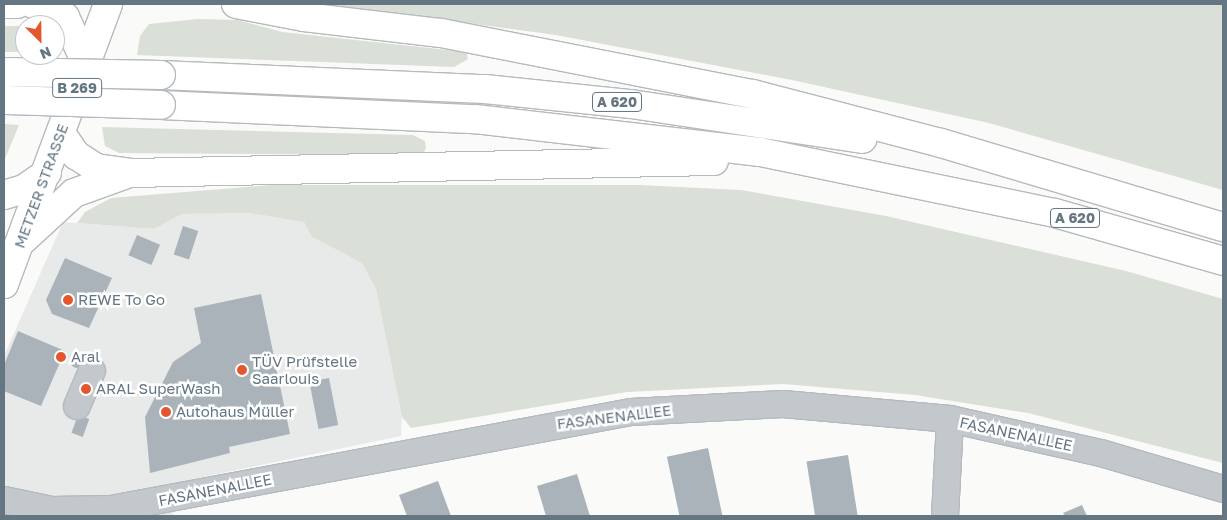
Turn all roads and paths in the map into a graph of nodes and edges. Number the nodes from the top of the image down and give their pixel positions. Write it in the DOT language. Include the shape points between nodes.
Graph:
graph roads {
  1 [pos="4,4"];
  2 [pos="17,4"];
  3 [pos="33,4"];
  4 [pos="108,4"];
  5 [pos="236,4"];
  6 [pos="86,63"];
  7 [pos="5,72"];
  8 [pos="5,100"];
  9 [pos="61,133"];
  10 [pos="47,173"];
  11 [pos="131,174"];
  12 [pos="1066,182"];
  13 [pos="924,183"];
  14 [pos="4,195"];
  15 [pos="1223,227"];
  16 [pos="23,240"];
  17 [pos="1223,261"];
  18 [pos="4,283"];
  19 [pos="92,371"];
  20 [pos="78,406"];
  21 [pos="950,420"];
  22 [pos="1223,488"];
  23 [pos="4,500"];
  24 [pos="195,505"];
  25 [pos="35,512"];
  26 [pos="945,516"];
  1 -- 2 [label="main road"];
  3 -- 6 [label="main road" via="50,6 65,17"];
  4 -- 6 [label="main road, METZER STRASSE / B 269"];
  5 -- 12 [label="main road" via="304,17 440,33 753,94 941,143"];
  6 -- 9 [label="main road, METZER STRASSE / B 269"];
  7 -- 12 [label="main road, A 620, bridge" via="485,88 630,104 886,143"];
  8 -- 13 [label="main road, A 620, bridge" via="361,110 628,134"];
  9 -- 10 [label="main road, METZER STRASSE / B 269"];
  9 -- 11 [label="main road" via="76,155 96,168"];
  10 -- 14 [label="main road" via="24,189"];
  10 -- 16 [label="main road, METZER STRASSE / B 269"];
  11 -- 13 [label="main road" via="696,160 827,170"];
  11 -- 16 [label="main road" via="74,193"];
  12 -- 15 [label="main road, A 620"];
  13 -- 17 [label="main road, A 620" via="1055,213"];
  16 -- 18 [label="main road, METZER STRASSE / B 269"];
  19 -- 20 [label="street"];
  21 -- 22 [label="street, FASANENALLEE" via="1101,453"];
  21 -- 24 [label="street, FASANENALLEE" via="784,404 631,412"];
  21 -- 26 [label="street"];
  23 -- 25 [label="street, FASANENALLEE"];
  24 -- 25 [label="street, FASANENALLEE"];
}
